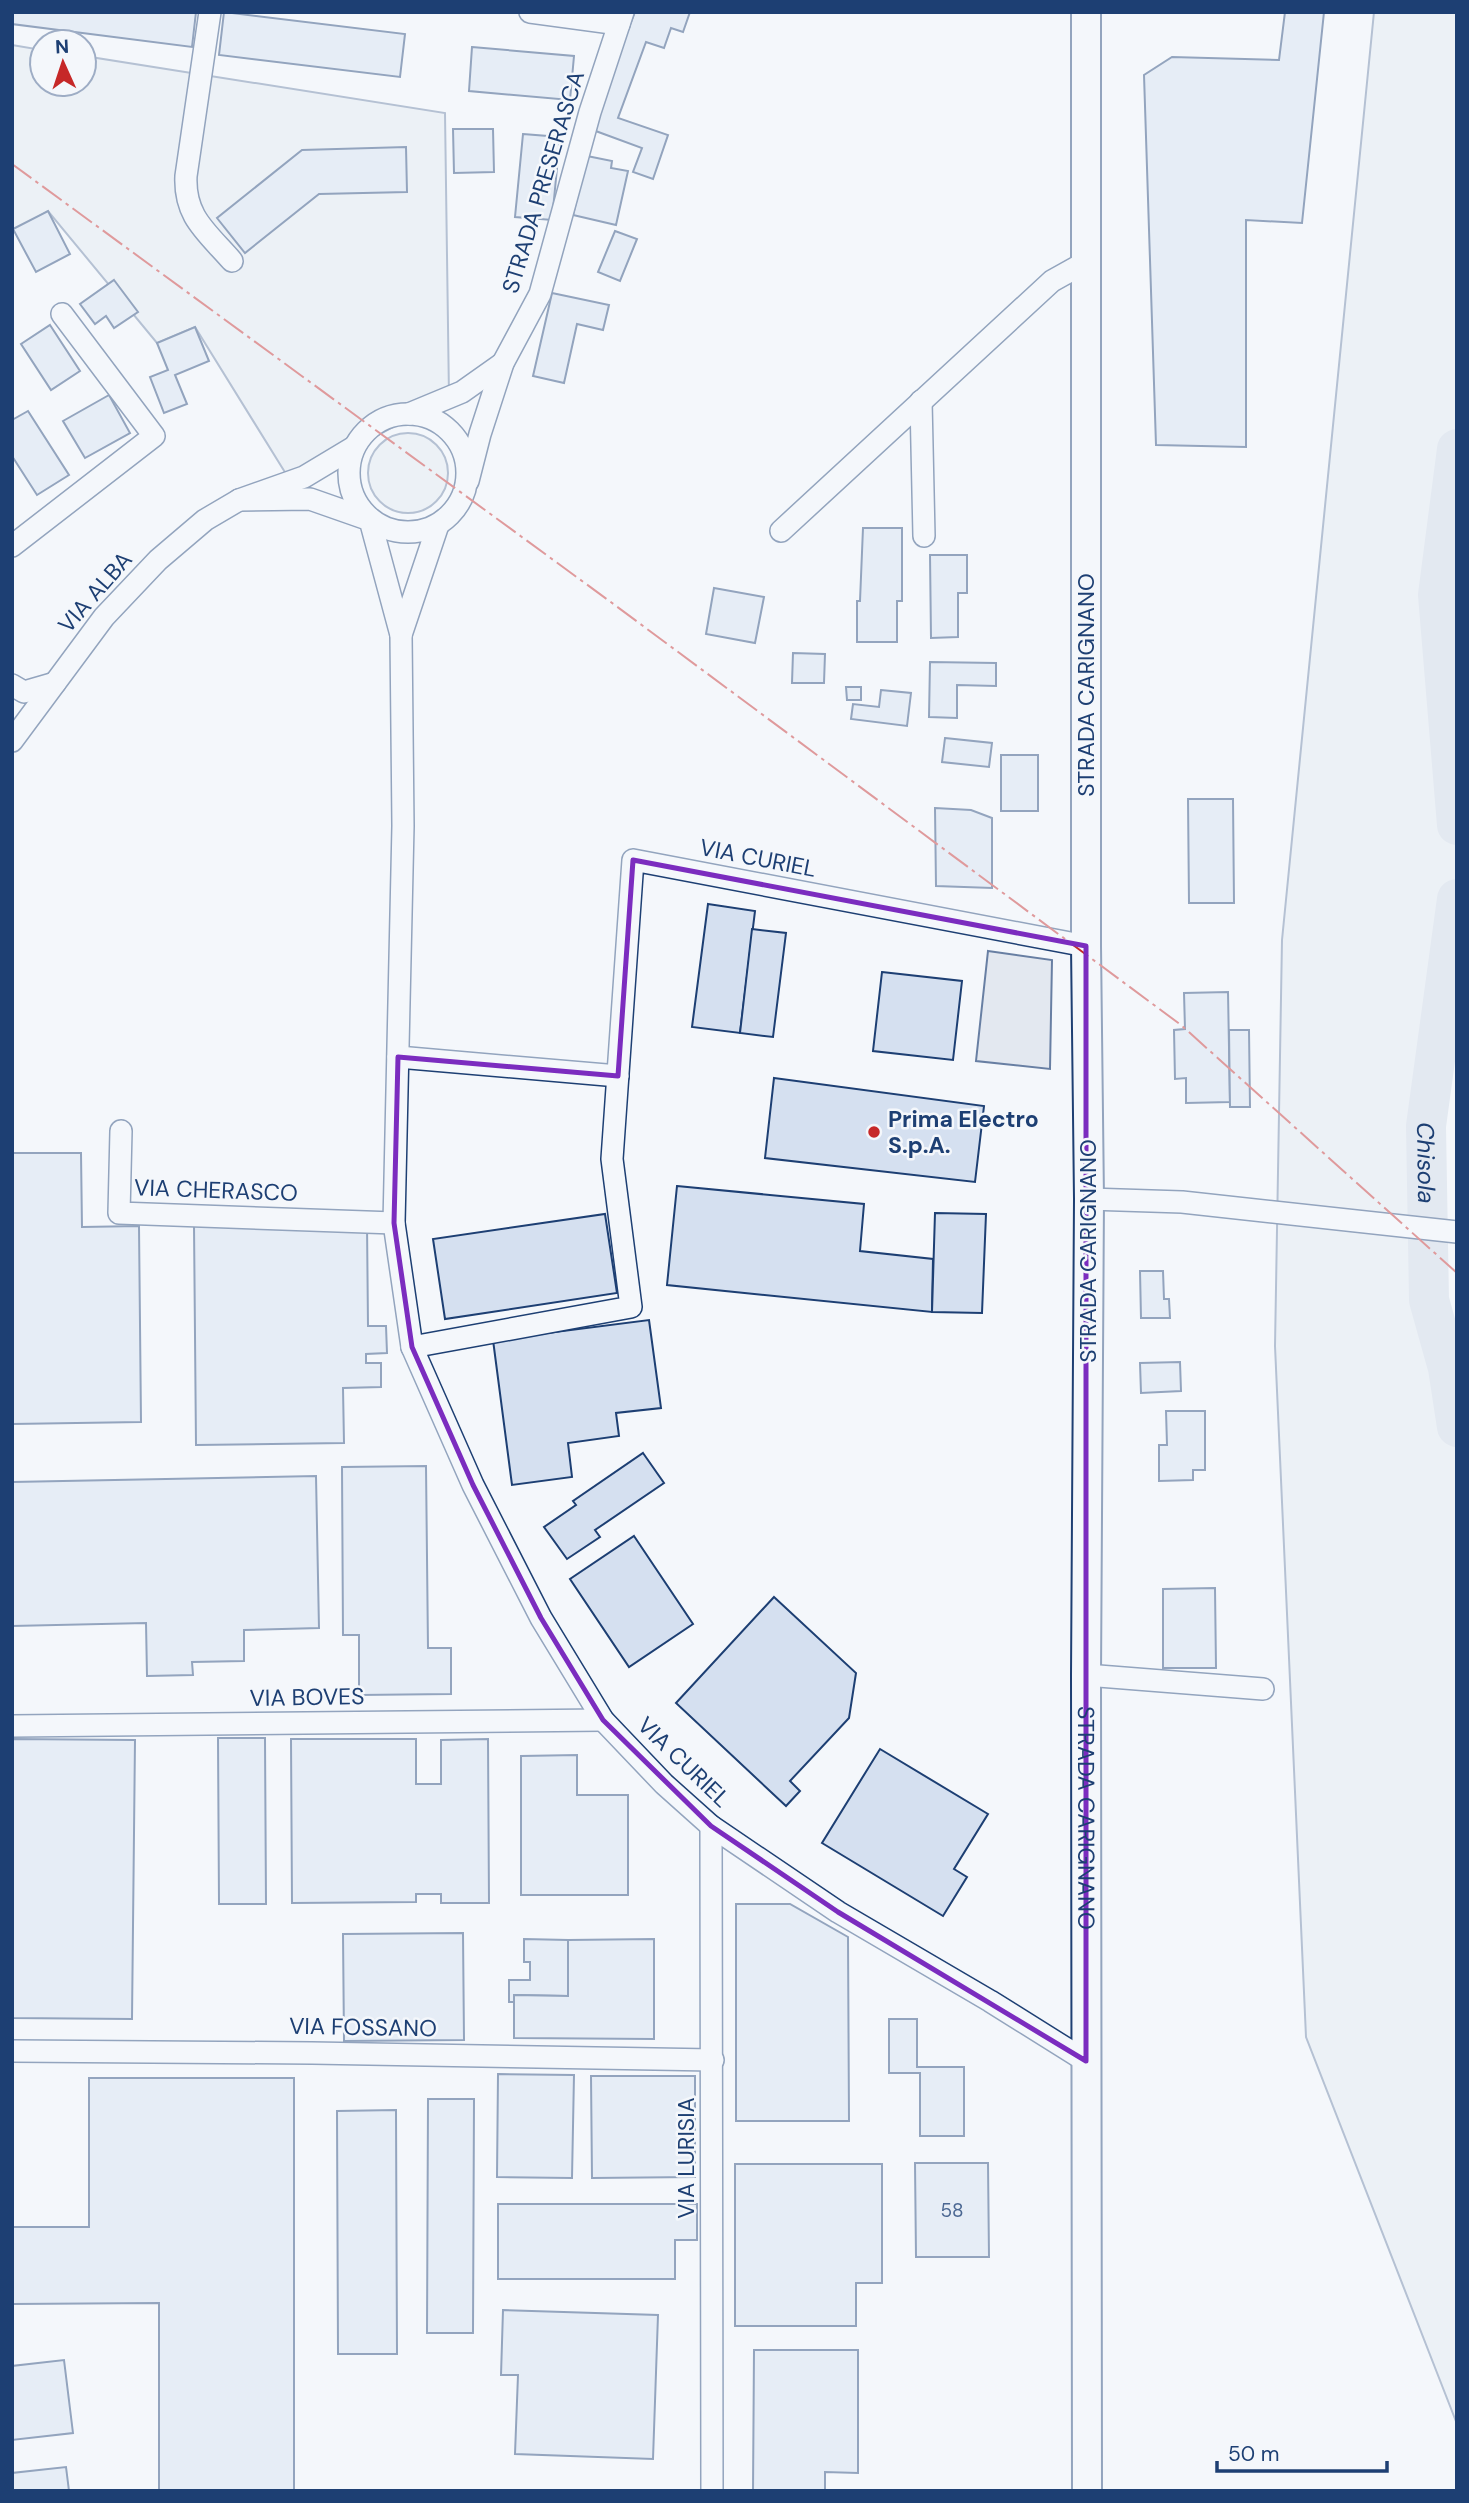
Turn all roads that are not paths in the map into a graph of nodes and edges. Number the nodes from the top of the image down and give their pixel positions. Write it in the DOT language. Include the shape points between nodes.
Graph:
graph roads {
  1 [pos="210,12"];
  2 [pos="530,12"];
  3 [pos="1086,12"];
  4 [pos="621,18"];
  5 [pos="232,261"];
  6 [pos="1086,262"];
  7 [pos="62,314"];
  8 [pos="503,363"];
  9 [pos="921,401"];
  10 [pos="409,414"];
  11 [pos="354,447"];
  12 [pos="468,481"];
  13 [pos="239,500"];
  14 [pos="370,520"];
  15 [pos="438,525"];
  16 [pos="780,531"];
  17 [pos="924,536"];
  18 [pos="12,546"];
  19 [pos="401,635"];
  20 [pos="55,683"];
  21 [pos="12,685"];
  22 [pos="13,737"];
  23 [pos="1086,946"];
  24 [pos="398,1057"];
  25 [pos="618,1076"];
  26 [pos="121,1131"];
  27 [pos="1089,1199"];
  28 [pos="394,1223"];
  29 [pos="1457,1232"];
  30 [pos="412,1347"];
  31 [pos="1086,1675"];
  32 [pos="1263,1689"];
  33 [pos="603,1720"];
  34 [pos="12,1726"];
  35 [pos="711,1826"];
  36 [pos="12,2051"];
  37 [pos="713,2060"];
  38 [pos="1086,2062"];
  39 [pos="712,2491"];
  40 [pos="1087,2491"];
  1 -- 5 [label="street" via="185,196 192,215"];
  2 -- 4 [label="street"];
  3 -- 6 [label="main road, STRADA CARIGNANO"];
  4 -- 8 [label="street, STRADA PRESERASCA" via="540,294"];
  6 -- 9 [label="street" via="1052,281"];
  6 -- 23 [label="main road, STRADA CARIGNANO"];
  7 -- 18 [label="street" via="154,436"];
  8 -- 10 [label="street, STRADA PRESERASCA" via="462,392"];
  8 -- 12 [label="street, STRADA PRESERASCA"];
  9 -- 16 [label="street"];
  9 -- 17 [label="street"];
  10 -- 11 [label="street" via="387,418 368,429"];
  10 -- 12 [label="street" via="446,427 467,461"];
  11 -- 13 [label="street, VIA ALBA" via="304,477"];
  11 -- 14 [label="street" via="350,486 357,505"];
  12 -- 15 [label="street" via="458,507"];
  13 -- 14 [label="street, VIA ALBA" via="310,499"];
  13 -- 20 [label="street, VIA ALBA" via="205,520 158,560 104,617"];
  14 -- 15 [label="street" via="392,531 416,533"];
  14 -- 19 [label="street, VIA CURIEL"];
  15 -- 19 [label="street, VIA CURIEL"];
  19 -- 24 [label="street, VIA CURIEL"];
  20 -- 21 [label="street" via="24,692"];
  20 -- 22 [label="street, VIA ALBA"];
  23 -- 25 [label="street, VIA CURIEL" via="633,860"];
  23 -- 27 [label="main road, STRADA CARIGNANO"];
  24 -- 25 [label="street"];
  24 -- 28 [label="street, VIA CURIEL"];
  25 -- 30 [label="street, VIA CURIEL" via="612,1159 631,1307"];
  26 -- 28 [label="street, VIA CHERASCO" via="119,1213"];
  27 -- 29 [label="street" via="1182,1202"];
  27 -- 31 [label="main road, STRADA CARIGNANO"];
  28 -- 30 [label="street, VIA CURIEL"];
  30 -- 33 [label="street, VIA CURIEL" via="472,1485 541,1618"];
  31 -- 32 [label="street"];
  31 -- 38 [label="main road, STRADA CARIGNANO"];
  33 -- 34 [label="street, VIA BOVES"];
  33 -- 35 [label="street, VIA CURIEL"];
  35 -- 37 [label="street, VIA LURISIA"];
  35 -- 38 [label="street, VIA CURIEL" via="838,1912"];
  36 -- 37 [label="street, VIA FOSSANO"];
  37 -- 39 [label="street, VIA LURISIA"];
  38 -- 40 [label="main road, STRADA CARIGNANO"];
}
